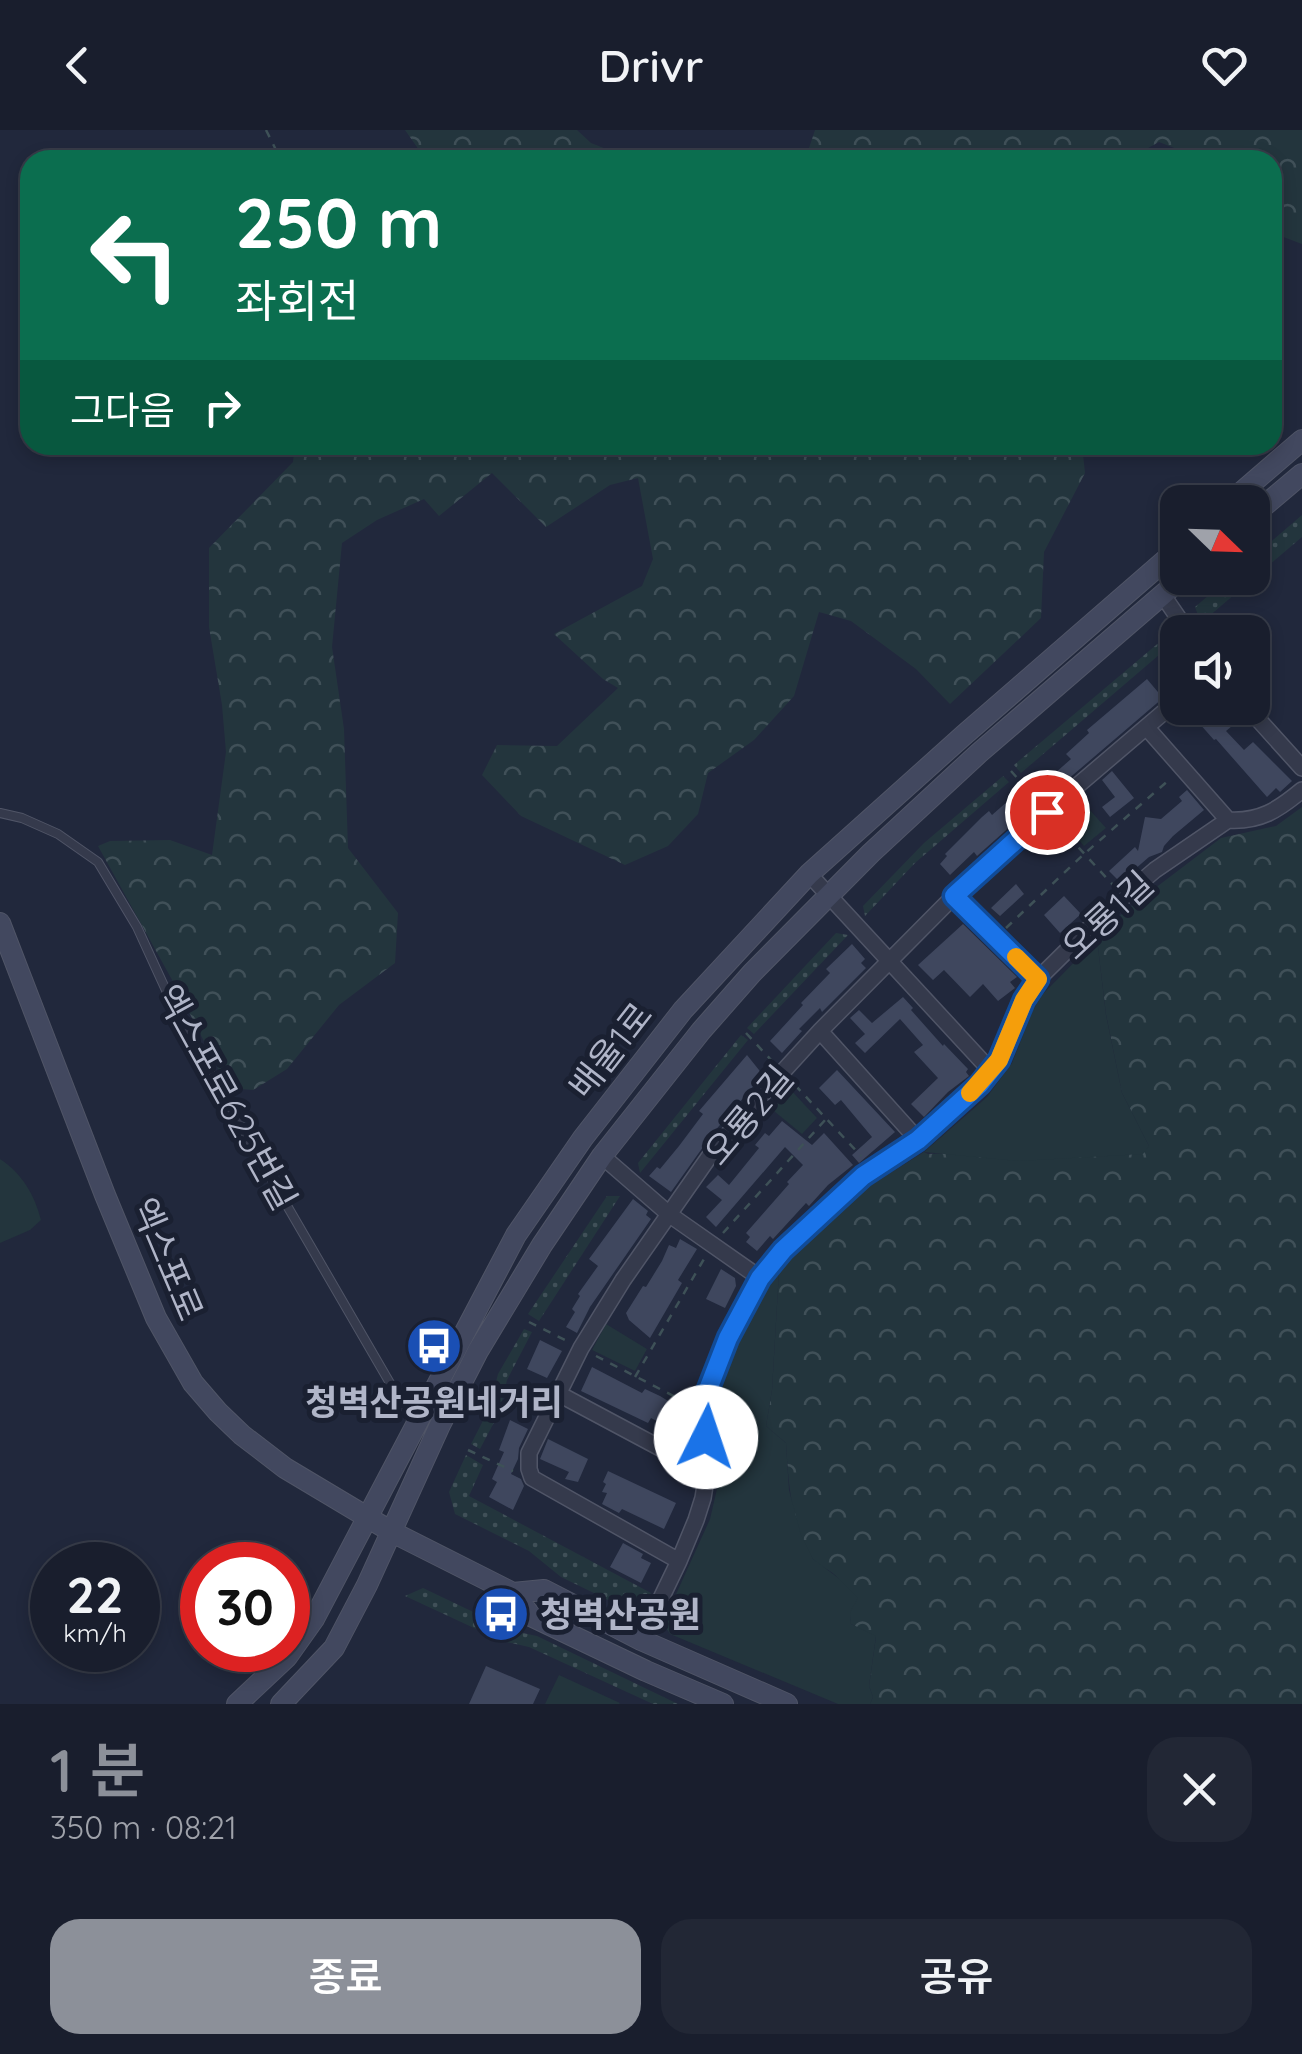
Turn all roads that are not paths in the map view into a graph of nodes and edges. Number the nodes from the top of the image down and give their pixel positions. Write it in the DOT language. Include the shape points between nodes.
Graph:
graph roads {
  1 [pos="1302,440"];
  2 [pos="1302,474"];
  3 [pos="1250,485"];
  4 [pos="1270,501"];
  5 [pos="1160,565"];
  6 [pos="1161,595"];
  7 [pos="1160,716"];
  8 [pos="1263,725"];
  9 [pos="1147,728"];
  10 [pos="1302,768"];
  11 [pos="1302,790"];
  12 [pos="0,813"];
  13 [pos="1228,820"];
  14 [pos="809,874"];
  15 [pos="828,896"];
  16 [pos="954,896"];
  17 [pos="0,923"];
  18 [pos="889,961"];
  19 [pos="1038,979"];
  20 [pos="820,1031"];
  21 [pos="991,1071"];
  22 [pos="918,1140"];
  23 [pos="602,1156"];
  24 [pos="670,1215"];
  25 [pos="760,1278"];
  26 [pos="560,1394"];
  27 [pos="415,1424"];
  28 [pos="708,1474"];
  29 [pos="368,1518"];
  30 [pos="392,1532"];
  31 [pos="679,1561"];
  32 [pos="512,1592"];
  33 [pos="641,1640"];
  34 [pos="237,1704"];
  35 [pos="281,1704"];
  36 [pos="723,1704"];
  37 [pos="787,1704"];
  1 -- 3 [label="main road"];
  2 -- 4 [label="main road"];
  5 -- 14 [label="main road, 배울1로"];
  6 -- 15 [label="main road, 배울1로" via="979,752"];
  7 -- 9 [label="street, 오룡2길"];
  8 -- 10 [label="street"];
  9 -- 13 [label="street"];
  9 -- 16 [label="street, 오룡2길"];
  11 -- 13 [label="street, 오룡1길" via="1276,812"];
  12 -- 27 [label="lane, 엑스포로625번길" via="58,834 98,862 181,1023"];
  13 -- 19 [label="street, 오룡1길" via="1154,870"];
  14 -- 15 [label="street"];
  14 -- 27 [label="main road, 배울1로" via="683,1010 583,1138 516,1236"];
  15 -- 18 [label="street"];
  15 -- 23 [label="main road, 배울1로" via="701,1031"];
  16 -- 18 [label="street, 오룡2길"];
  16 -- 19 [label="street"];
  17 -- 29 [label="main road, 엑스포로" via="104,1195 156,1318 192,1383 285,1468"];
  18 -- 20 [label="street, 오룡2길"];
  18 -- 21 [label="street"];
  19 -- 21 [label="street, 오룡1길"];
  20 -- 22 [label="street"];
  20 -- 24 [label="street, 오룡2길" via="710,1157"];
  21 -- 22 [label="street, 오룡1길"];
  22 -- 25 [label="street, 오룡1길" via="863,1176"];
  23 -- 24 [label="street"];
  23 -- 30 [label="main road, 배울1로" via="478,1351"];
  24 -- 25 [label="street"];
  24 -- 26 [label="street, 오룡2길" via="581,1348"];
  25 -- 28 [label="street, 오룡1길" via="707,1392"];
  26 -- 28 [label="street"];
  26 -- 31 [label="street, 오룡2길" via="530,1453 532,1478"];
  27 -- 29 [label="main road, 배울1로"];
  28 -- 31 [label="street, 오룡1길"];
  29 -- 30 [label="main road, 엑스포로"];
  29 -- 34 [label="main road, 배울1로" via="287,1657"];
  30 -- 32 [label="main road, 엑스포로"];
  30 -- 35 [label="main road, 배울1로" via="334,1648"];
  31 -- 33 [label="street, 오룡1길"];
  32 -- 33 [label="main road" via="544,1590"];
  32 -- 36 [label="main road" via="531,1616"];
  33 -- 37 [label="main road"];
}
